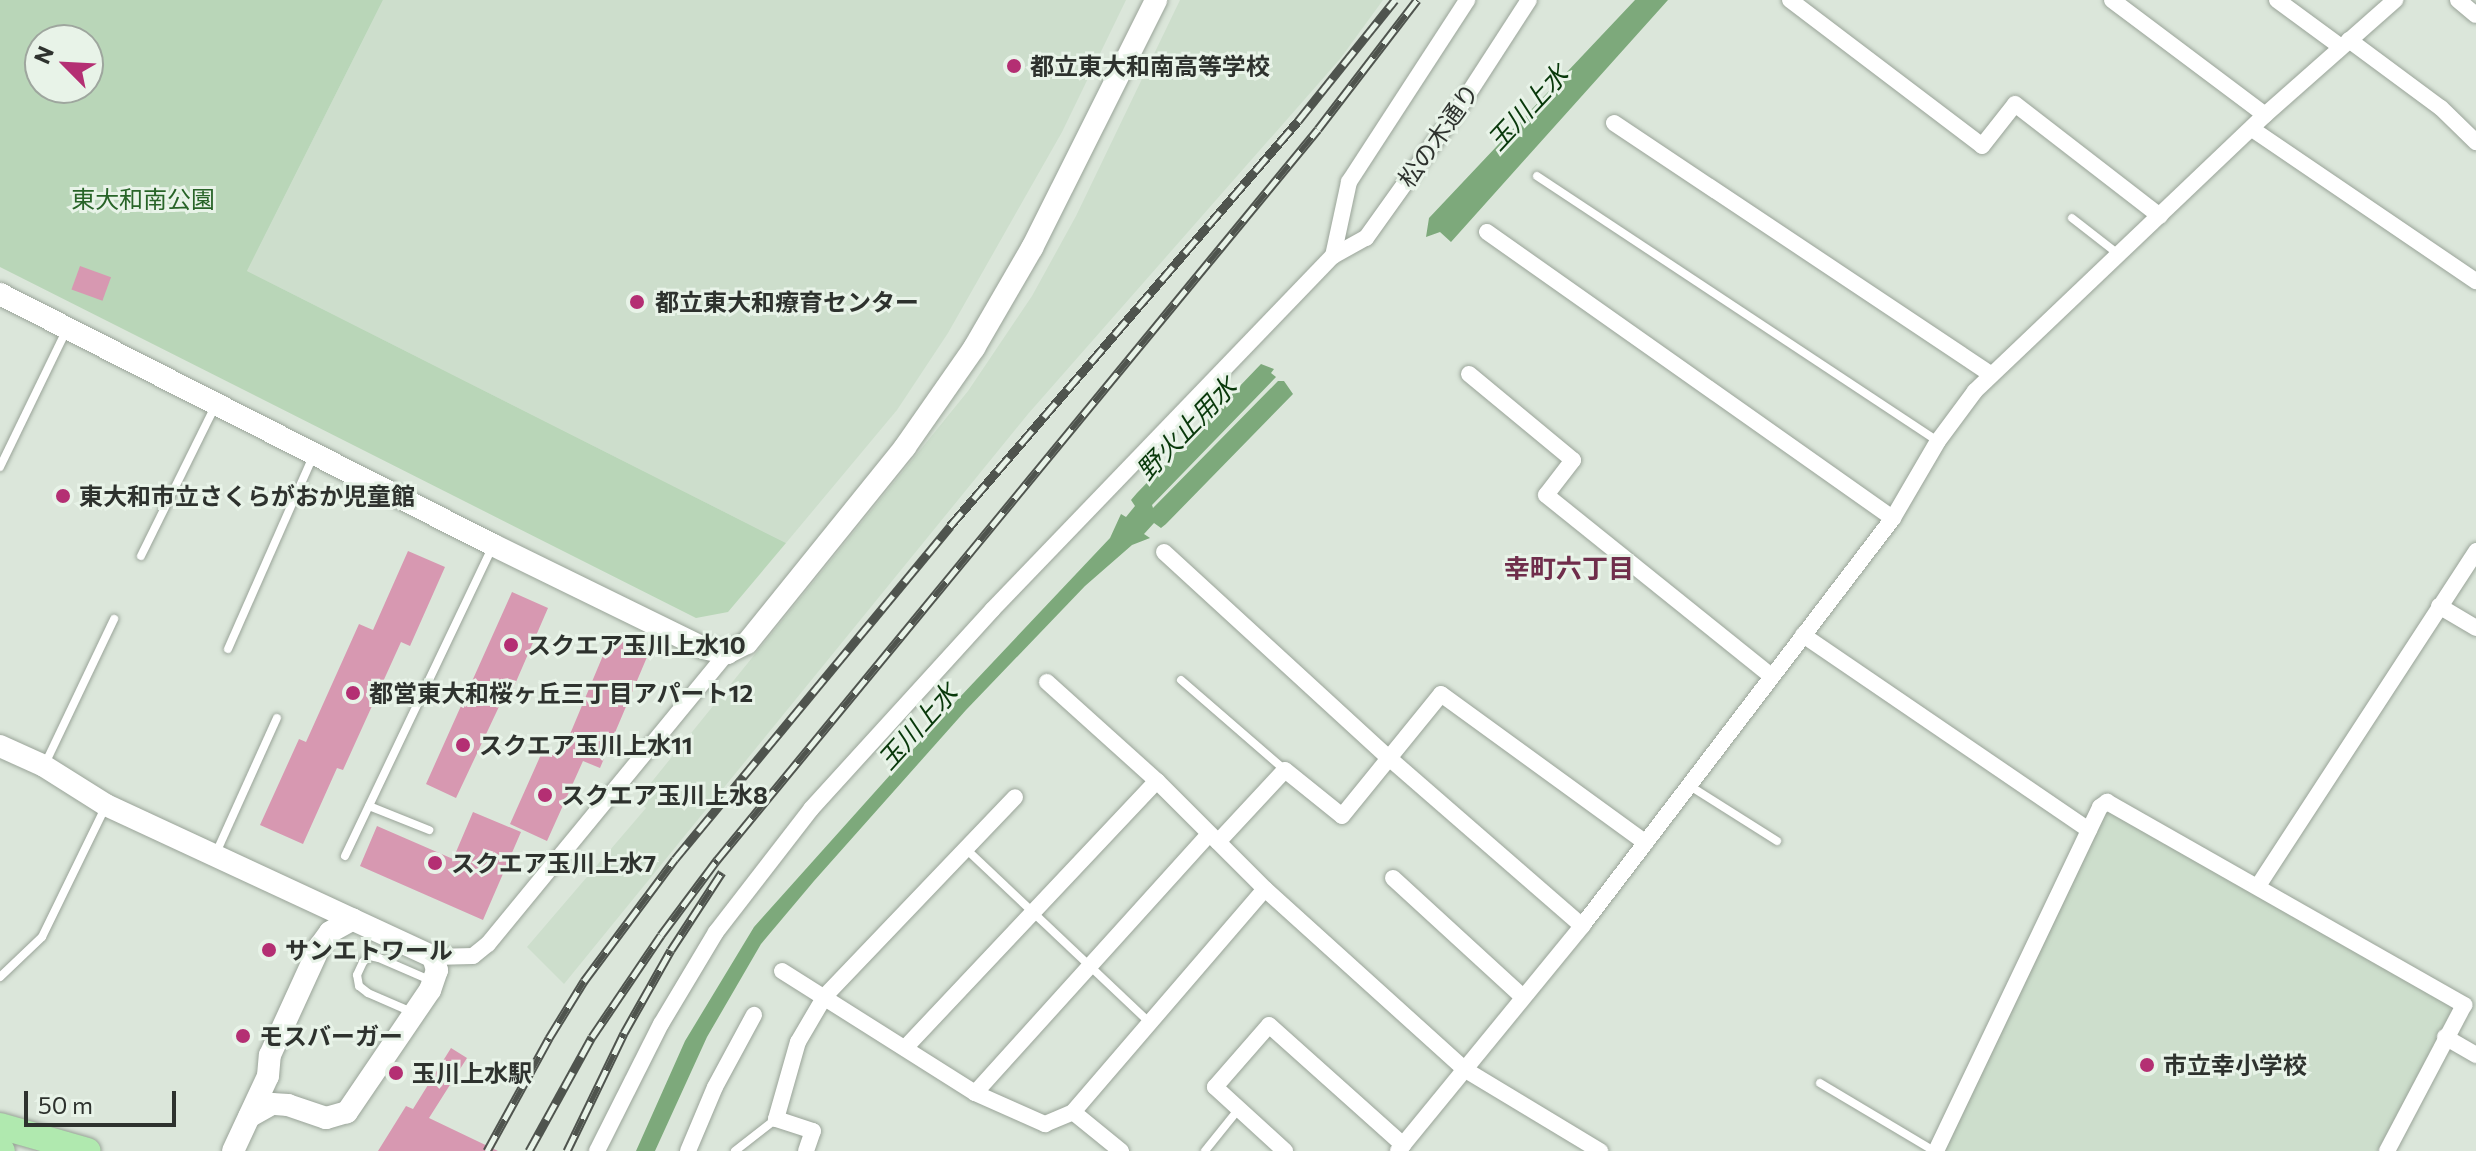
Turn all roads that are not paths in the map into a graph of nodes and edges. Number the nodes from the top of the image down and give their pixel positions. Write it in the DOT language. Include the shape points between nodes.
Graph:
graph roads {
  1 [pos="1156,0"];
  2 [pos="1467,0"];
  3 [pos="1529,0"];
  4 [pos="1790,0"];
  5 [pos="2112,0"];
  6 [pos="2277,0"];
  7 [pos="2395,0"];
  8 [pos="2458,0"];
  9 [pos="2476,15"];
  10 [pos="2345,44"];
  11 [pos="2265,115"];
  12 [pos="1614,123"];
  13 [pos="2252,129"];
  14 [pos="2476,142"];
  15 [pos="1537,176"];
  16 [pos="2160,216"];
  17 [pos="2072,218"];
  18 [pos="1487,232"];
  19 [pos="2119,255"];
  20 [pos="1333,256"];
  21 [pos="2476,281"];
  22 [pos="0,294"];
  23 [pos="68,328"];
  24 [pos="1469,374"];
  25 [pos="1991,374"];
  26 [pos="217,402"];
  27 [pos="1938,441"];
  28 [pos="315,452"];
  29 [pos="0,467"];
  30 [pos="1893,518"];
  31 [pos="493,545"];
  32 [pos="2476,551"];
  33 [pos="1164,552"];
  34 [pos="141,556"];
  35 [pos="2439,606"];
  36 [pos="114,619"];
  37 [pos="2476,628"];
  38 [pos="1803,635"];
  39 [pos="228,649"];
  40 [pos="727,653"];
  41 [pos="1771,676"];
  42 [pos="1181,680"];
  43 [pos="1047,682"];
  44 [pos="277,718"];
  45 [pos="0,746"];
  46 [pos="1389,758"];
  47 [pos="44,766"];
  48 [pos="1285,770"];
  49 [pos="1157,781"];
  50 [pos="1689,786"];
  51 [pos="1015,797"];
  52 [pos="106,805"];
  53 [pos="369,806"];
  54 [pos="429,830"];
  55 [pos="2089,830"];
  56 [pos="1214,838"];
  57 [pos="1777,841"];
  58 [pos="1646,843"];
  59 [pos="966,849"];
  60 [pos="216,854"];
  61 [pos="345,856"];
  62 [pos="1393,878"];
  63 [pos="2258,886"];
  64 [pos="1265,889"];
  65 [pos="313,901"];
  66 [pos="1033,912"];
  67 [pos="353,919"];
  68 [pos="1582,926"];
  69 [pos="322,942"];
  70 [pos="433,957"];
  71 [pos="1090,966"];
  72 [pos="782,971"];
  73 [pos="0,977"];
  74 [pos="433,982"];
  75 [pos="825,996"];
  76 [pos="1522,996"];
  77 [pos="414,1013"];
  78 [pos="754,1015"];
  79 [pos="1149,1022"];
  80 [pos="2445,1037"];
  81 [pos="905,1048"];
  82 [pos="2476,1055"];
  83 [pos="1464,1069"];
  84 [pos="268,1076"];
  85 [pos="1820,1083"];
  86 [pos="975,1093"];
  87 [pos="288,1105"];
  88 [pos="1238,1110"];
  89 [pos="1073,1112"];
  90 [pos="249,1117"];
  91 [pos="776,1119"];
  92 [pos="0,1126"];
  93 [pos="1400,1148"];
  94 [pos="1113,1149"];
  95 [pos="88,1151"];
  96 [pos="233,1151"];
  97 [pos="597,1151"];
  98 [pos="688,1151"];
  99 [pos="735,1151"];
  100 [pos="806,1151"];
  101 [pos="1205,1151"];
  102 [pos="1285,1151"];
  103 [pos="1600,1151"];
  104 [pos="1935,1151"];
  105 [pos="2387,1151"];
  1 -- 40 [label="street" via="1032,248 974,348 905,447 757,631 740,649"];
  2 -- 20 [label="street" via="1349,182"];
  3 -- 20 [label="street, 松の木通り" via="1366,238"];
  4 -- 16 [label="street" via="1982,146 2015,104"];
  5 -- 11 [label="street"];
  6 -- 10 [label="street"];
  7 -- 10 [label="street"];
  8 -- 9 [label="street"];
  10 -- 11 [label="street"];
  10 -- 14 [label="street" via="2441,108"];
  11 -- 13 [label="street"];
  12 -- 25 [label="street"];
  13 -- 16 [label="street"];
  13 -- 21 [label="street"];
  15 -- 27 [label="lane"];
  16 -- 19 [label="street"];
  17 -- 19 [label="lane"];
  18 -- 30 [label="street"];
  19 -- 25 [label="street"];
  20 -- 97 [label="street, 松の木通り" via="993,609 811,809 701,955"];
  22 -- 23 [label="street"];
  23 -- 26 [label="street"];
  23 -- 29 [label="lane"];
  24 -- 41 [label="street" via="1573,460 1546,495"];
  25 -- 27 [label="street"];
  26 -- 28 [label="street"];
  26 -- 34 [label="lane"];
  27 -- 30 [label="street"];
  28 -- 31 [label="street"];
  28 -- 39 [label="lane"];
  30 -- 38 [label="street"];
  31 -- 40 [label="street" via="703,648"];
  31 -- 53 [label="lane"];
  32 -- 35 [label="street"];
  33 -- 46 [label="street"];
  35 -- 37 [label="street"];
  35 -- 63 [label="street"];
  36 -- 47 [label="lane"];
  38 -- 41 [label="street"];
  38 -- 55 [label="street"];
  40 -- 70 [label="street" via="488,944 473,956"];
  41 -- 50 [label="street"];
  42 -- 48 [label="lane"];
  43 -- 49 [label="street"];
  44 -- 60 [label="lane"];
  45 -- 47 [label="street"];
  46 -- 48 [label="street" via="1342,816"];
  46 -- 58 [label="street" via="1441,694"];
  46 -- 68 [label="street"];
  47 -- 52 [label="street"];
  48 -- 56 [label="street"];
  49 -- 56 [label="street"];
  49 -- 66 [label="street"];
  50 -- 57 [label="lane"];
  50 -- 58 [label="street"];
  51 -- 59 [label="street"];
  52 -- 60 [label="street"];
  52 -- 73 [label="lane" via="42,937"];
  53 -- 54 [label="lane"];
  53 -- 61 [label="lane"];
  55 -- 63 [label="street" via="2107,802"];
  55 -- 104 [label="street"];
  56 -- 64 [label="street"];
  56 -- 71 [label="street"];
  58 -- 68 [label="street"];
  59 -- 66 [label="lane"];
  59 -- 75 [label="street"];
  60 -- 65 [label="street"];
  62 -- 76 [label="street"];
  63 -- 80 [label="street" via="2464,1005"];
  64 -- 79 [label="street"];
  64 -- 83 [label="street"];
  65 -- 67 [label="street"];
  65 -- 69 [label="street" via="321,910"];
  66 -- 71 [label="lane"];
  66 -- 81 [label="street"];
  67 -- 69 [label="street"];
  67 -- 70 [label="street"];
  68 -- 76 [label="street"];
  69 -- 84 [label="street" via="270,1055"];
  70 -- 74 [label="street"];
  71 -- 79 [label="lane"];
  71 -- 86 [label="street"];
  72 -- 75 [label="street"];
  74 -- 77 [label="street"];
  74 -- 77 [label="lane" via="379,958 370,956 363,962 359,986"];
  75 -- 81 [label="street"];
  75 -- 91 [label="street" via="798,1042"];
  76 -- 83 [label="street"];
  77 -- 87 [label="street" via="347,1112 326,1118"];
  78 -- 98 [label="street"];
  79 -- 89 [label="street"];
  80 -- 82 [label="street"];
  80 -- 105 [label="street"];
  81 -- 86 [label="street"];
  83 -- 93 [label="street"];
  83 -- 103 [label="street"];
  84 -- 87 [label="street"];
  84 -- 90 [label="street"];
  85 -- 104 [label="lane"];
  86 -- 89 [label="street" via="1045,1124"];
  87 -- 90 [label="street" via="261,1107"];
  88 -- 93 [label="street" via="1215,1087 1269,1025"];
  88 -- 101 [label="lane"];
  88 -- 102 [label="street"];
  89 -- 94 [label="street"];
  90 -- 96 [label="street"];
  91 -- 99 [label="lane"];
  91 -- 100 [label="street" via="813,1131"];
  92 -- 95 [label="main road"];
}
